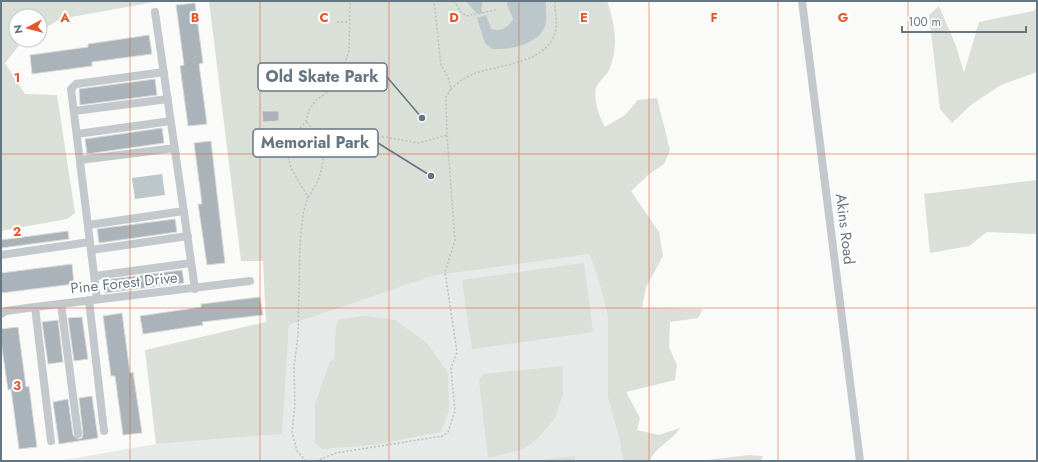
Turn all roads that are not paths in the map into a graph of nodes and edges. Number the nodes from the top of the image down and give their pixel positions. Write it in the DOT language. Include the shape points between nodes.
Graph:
graph roads {
  1 [pos="802,1"];
  2 [pos="155,12"];
  3 [pos="164,72"];
  4 [pos="168,99"];
  5 [pos="74,111"];
  6 [pos="171,121"];
  7 [pos="77,134"];
  8 [pos="175,148"];
  9 [pos="80,160"];
  10 [pos="184,211"];
  11 [pos="88,225"];
  12 [pos="188,236"];
  13 [pos="91,246"];
  14 [pos="1,255"];
  15 [pos="191,263"];
  16 [pos="94,276"];
  17 [pos="250,281"];
  18 [pos="195,289"];
  19 [pos="98,299"];
  20 [pos="89,300"];
  21 [pos="61,304"];
  22 [pos="35,307"];
  23 [pos="1,314"];
  24 [pos="104,431"];
  25 [pos="78,434"];
  26 [pos="51,441"];
  27 [pos="860,461"];
  1 -- 27 [label="street, Akins Road"];
  2 -- 3 [label="street"];
  3 -- 4 [label="street"];
  3 -- 5 [label="street" via="76,84 71,89"];
  4 -- 5 [label="street"];
  4 -- 6 [label="street"];
  5 -- 7 [label="street"];
  6 -- 7 [label="street"];
  6 -- 8 [label="street"];
  7 -- 9 [label="street"];
  8 -- 9 [label="street"];
  8 -- 10 [label="street"];
  9 -- 11 [label="street"];
  10 -- 11 [label="street"];
  10 -- 12 [label="street"];
  11 -- 13 [label="street"];
  12 -- 13 [label="street"];
  12 -- 15 [label="street"];
  13 -- 14 [label="street"];
  13 -- 16 [label="street"];
  15 -- 16 [label="street"];
  15 -- 18 [label="street"];
  16 -- 19 [label="street"];
  17 -- 18 [label="street, Pine Forest Drive"];
  18 -- 19 [label="street, Pine Forest Drive"];
  19 -- 20 [label="street, Pine Forest Drive"];
  20 -- 21 [label="street, Pine Forest Drive"];
  20 -- 24 [label="street"];
  21 -- 22 [label="street, Pine Forest Drive"];
  21 -- 25 [label="street"];
  22 -- 23 [label="street, Pine Forest Drive"];
  22 -- 26 [label="street"];
}
